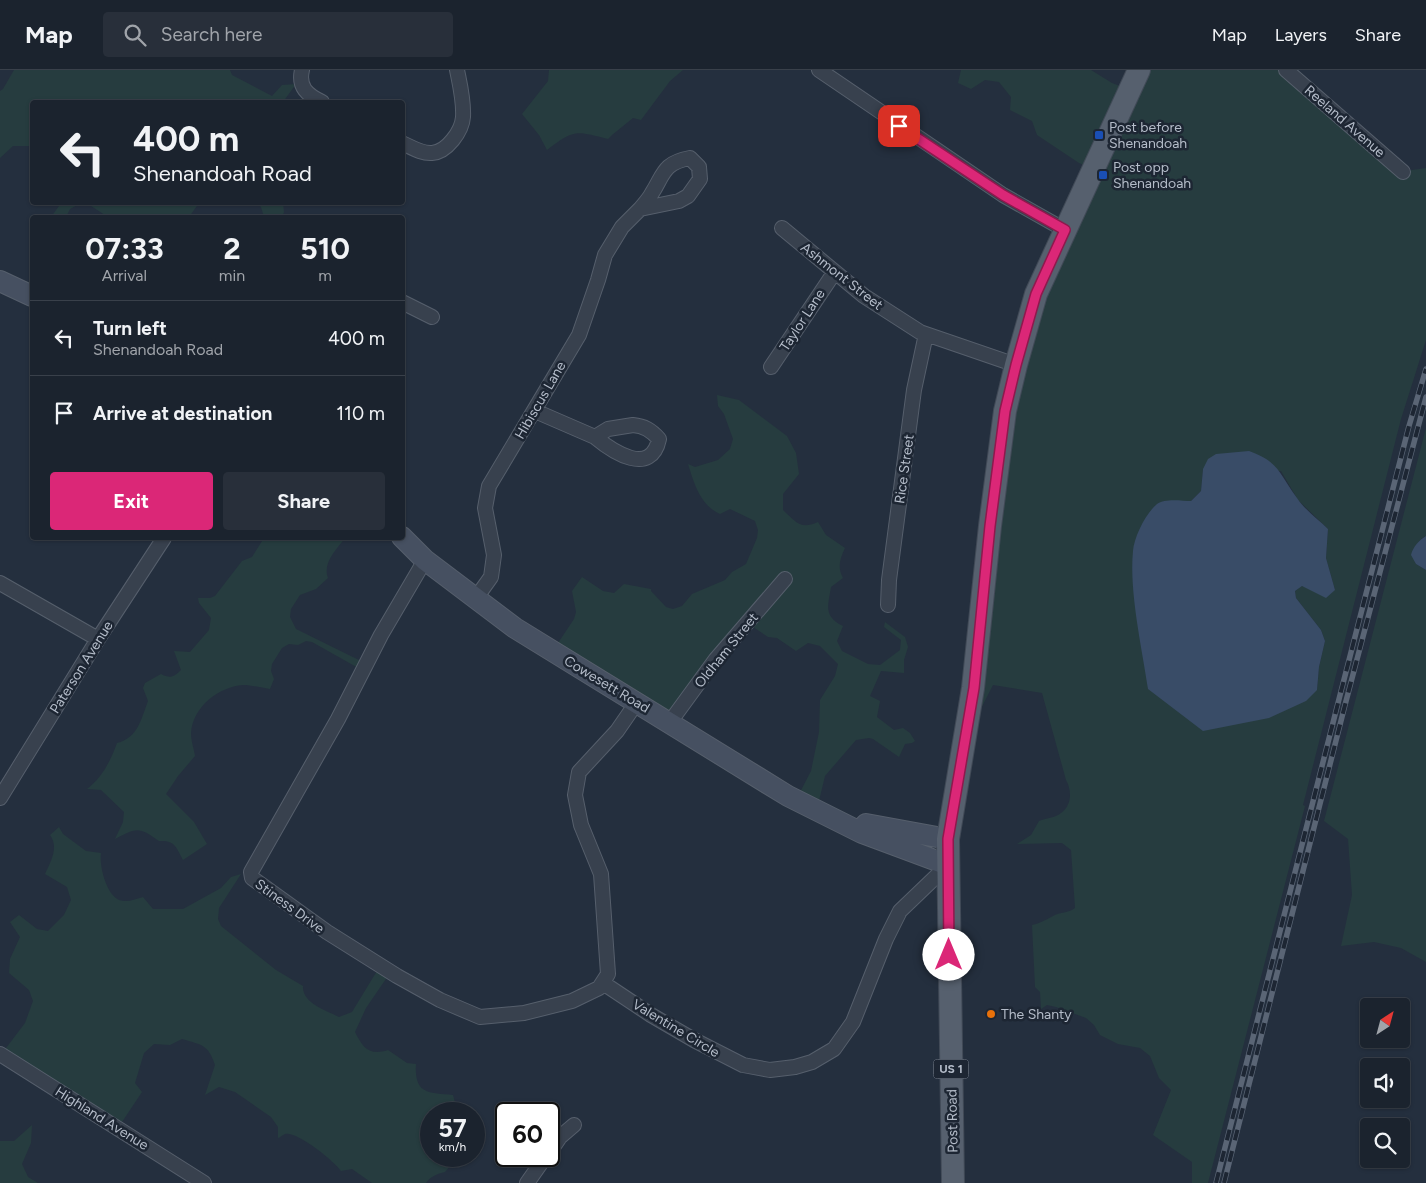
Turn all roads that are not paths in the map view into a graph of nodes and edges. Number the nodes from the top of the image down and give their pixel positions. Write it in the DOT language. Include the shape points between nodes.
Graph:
graph roads {
  1 [pos="302,70"];
  2 [pos="457,70"];
  3 [pos="819,70"];
  4 [pos="1140,70"];
  5 [pos="1286,70"];
  6 [pos="317,100"];
  7 [pos="405,144"];
  8 [pos="1404,172"];
  9 [pos="640,209"];
  10 [pos="782,228"];
  11 [pos="1065,230"];
  12 [pos="834,273"];
  13 [pos="0,281"];
  14 [pos="30,295"];
  15 [pos="405,304"];
  16 [pos="432,317"];
  17 [pos="926,334"];
  18 [pos="1016,365"];
  19 [pos="771,367"];
  20 [pos="535,411"];
  21 [pos="595,436"];
  22 [pos="163,540"];
  23 [pos="405,540"];
  24 [pos="426,560"];
  25 [pos="785,579"];
  26 [pos="0,583"];
  27 [pos="476,598"];
  28 [pos="888,606"];
  29 [pos="98,640"];
  30 [pos="637,702"];
  31 [pos="670,722"];
  32 [pos="0,798"];
  33 [pos="823,814"];
  34 [pos="948,839"];
  35 [pos="948,865"];
  36 [pos="603,982"];
  37 [pos="0,1054"];
  38 [pos="574,1125"];
  39 [pos="560,1137"];
  40 [pos="538,1167"];
  41 [pos="204,1183"];
  42 [pos="527,1183"];
  43 [pos="953,1183"];
  1 -- 6 [label="street" via="303,89"];
  2 -- 7 [label="street" via="463,119 454,139 432,154"];
  3 -- 11 [label="street" via="1003,195"];
  4 -- 11 [label="main road, Post Road / US 1"];
  5 -- 8 [label="street, Reeland Avenue"];
  9 -- 20 [label="street, Hibiscus Lane" via="622,227 605,255 579,335"];
  10 -- 12 [label="street, Ashmont Street"];
  11 -- 18 [label="main road, Post Road / US 1" via="1036,294"];
  12 -- 17 [label="street, Ashmont Street" via="864,296"];
  12 -- 19 [label="street, Taylor Lane"];
  13 -- 14 [label="main road"];
  15 -- 16 [label="street"];
  17 -- 18 [label="street, Ashmont Street"];
  17 -- 28 [label="street, Rice Street" via="914,390"];
  18 -- 34 [label="main road, Post Road / US 1" via="1005,411 974,688"];
  20 -- 21 [label="street"];
  20 -- 27 [label="street, Hibiscus Lane" via="489,486 485,508 494,555 492,577"];
  22 -- 29 [label="street, Paterson Avenue"];
  23 -- 24 [label="main road, Cowesett Road"];
  24 -- 27 [label="main road, Cowesett Road"];
  24 -- 36 [label="street, Stiness Drive" via="381,635 338,719 251,872 252,878 326,932 397,976 480,1018 524,1013 572,1002 599,988"];
  25 -- 31 [label="street, Oldham Street" via="716,659"];
  26 -- 29 [label="street"];
  27 -- 30 [label="main road, Cowesett Road" via="516,628"];
  29 -- 32 [label="street, Paterson Avenue"];
  30 -- 31 [label="main road, Cowesett Road"];
  30 -- 36 [label="street" via="617,731 579,772 575,795 581,825 601,874 608,974"];
  31 -- 33 [label="main road, Cowesett Road" via="788,796"];
  33 -- 34 [label="main road, Cowesett Road"];
  33 -- 35 [label="main road, Cowesett Road" via="862,833"];
  34 -- 35 [label="main road, Post Road / US 1"];
  35 -- 36 [label="street, Valentine Circle" via="900,911 853,1022 834,1050 812,1062 770,1070 743,1065 651,1015"];
  35 -- 43 [label="main road, Post Road / US 1"];
  37 -- 41 [label="street, Highland Avenue"];
  38 -- 39 [label="street"];
  40 -- 42 [label="street"];
}
